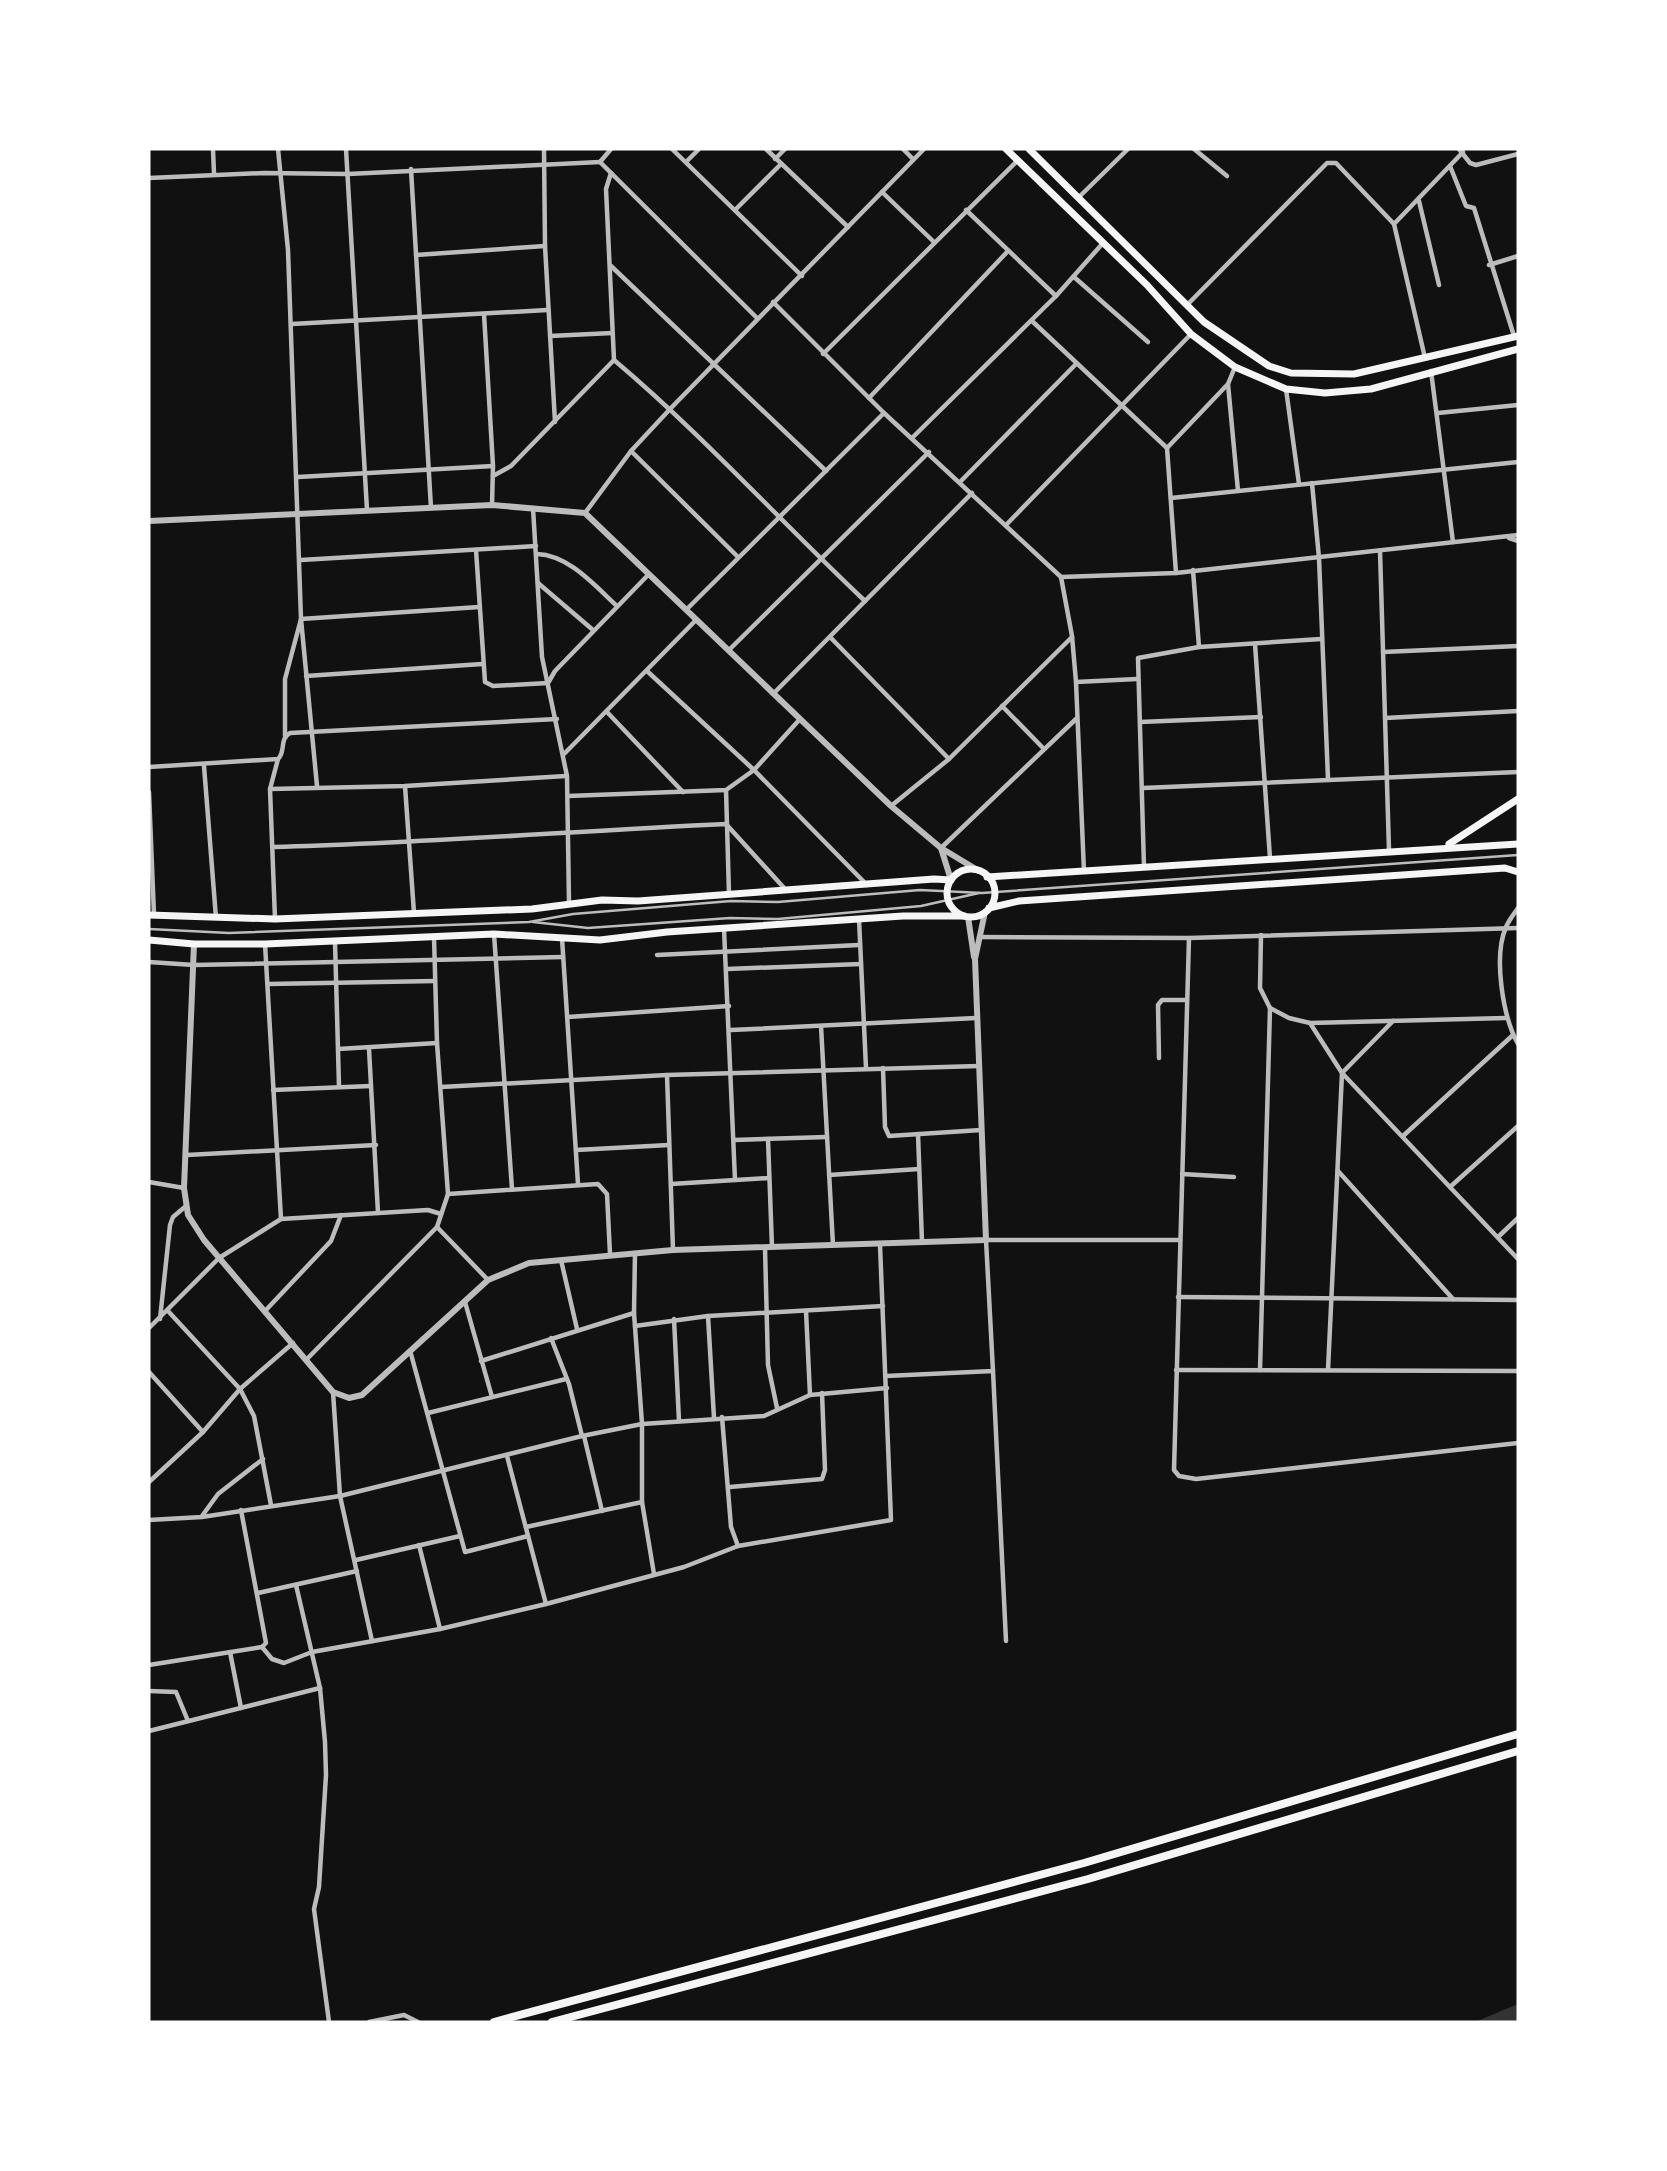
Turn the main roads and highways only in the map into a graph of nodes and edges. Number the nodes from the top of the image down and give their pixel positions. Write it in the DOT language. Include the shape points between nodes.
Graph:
graph roads {
  1 [pos="1006,149"];
  2 [pos="1029,149"];
  3 [pos="1516,337"];
  4 [pos="1518,349"];
  5 [pos="1518,799"];
  6 [pos="1518,844"];
  7 [pos="1445,846"];
  8 [pos="1518,872"];
  9 [pos="987,877"];
  10 [pos="951,880"];
  11 [pos="987,910"];
  12 [pos="151,916"];
  13 [pos="966,916"];
  14 [pos="149,940"];
  15 [pos="1518,1734"];
  16 [pos="1518,1751"];
  17 [pos="494,2022"];
  18 [pos="552,2022"];
  1 -- 4 [label="main road" via="1191,334 1235,367 1286,389 1348,393"];
  2 -- 3 [label="main road" via="1204,321 1248,354 1291,373 1354,374"];
  5 -- 7 [label="main road"];
  6 -- 7 [label="main road"];
  7 -- 9 [label="main road"];
  8 -- 11 [label="main road" via="1505,868 1386,874 1019,901"];
  9 -- 10 [label="main road" via="979,871 960,872"];
  9 -- 11 [label="main road" via="994,892"];
  10 -- 12 [label="main road" via="532,909 275,919"];
  10 -- 13 [label="main road" via="948,901"];
  11 -- 13 [label="main road"];
  13 -- 14 [label="main road" via="859,919 600,940 494,934 265,944"];
  15 -- 17 [label="highway" via="1084,1863"];
  16 -- 18 [label="highway" via="1088,1879"];
}
